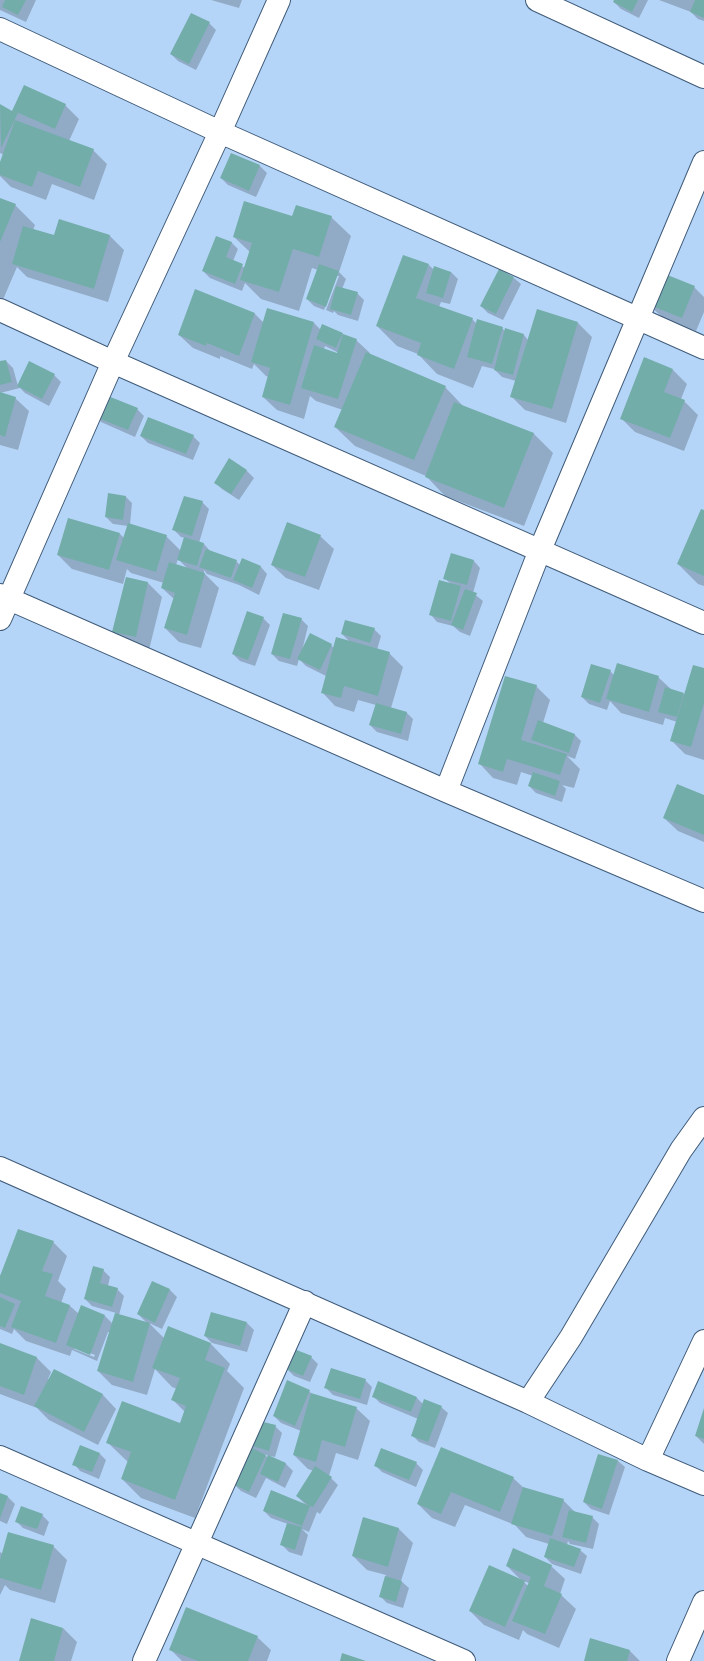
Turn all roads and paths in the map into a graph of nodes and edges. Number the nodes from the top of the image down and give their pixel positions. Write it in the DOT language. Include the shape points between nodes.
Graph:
graph roads {
  1 [pos="279,0"];
  2 [pos="537,0"];
  3 [pos="0,29"];
  4 [pos="704,77"];
  5 [pos="220,132"];
  6 [pos="704,162"];
  7 [pos="0,310"];
  8 [pos="637,318"];
  9 [pos="704,348"];
  10 [pos="113,362"];
  11 [pos="540,550"];
  12 [pos="4,597"];
  13 [pos="0,619"];
  14 [pos="704,623"];
  15 [pos="446,792"];
  16 [pos="704,901"];
  17 [pos="704,1118"];
  18 [pos="0,1168"];
  19 [pos="305,1302"];
  20 [pos="704,1341"];
  21 [pos="528,1402"];
  22 [pos="0,1457"];
  23 [pos="648,1460"];
  24 [pos="704,1484"];
  25 [pos="198,1544"];
  26 [pos="704,1602"];
  27 [pos="144,1661"];
  28 [pos="464,1661"];
  29 [pos="678,1661"];
  1 -- 5 [label="street"];
  2 -- 4 [label="street"];
  3 -- 5 [label="street"];
  5 -- 8 [label="street"];
  5 -- 10 [label="street"];
  6 -- 8 [label="street"];
  7 -- 10 [label="street"];
  8 -- 9 [label="street"];
  8 -- 11 [label="street"];
  10 -- 11 [label="street"];
  10 -- 12 [label="street"];
  11 -- 14 [label="street"];
  11 -- 15 [label="street"];
  12 -- 13 [label="street"];
  12 -- 15 [label="street"];
  15 -- 16 [label="street"];
  17 -- 21 [label="street" via="681,1150 571,1337"];
  18 -- 19 [label="street"];
  19 -- 21 [label="street"];
  19 -- 25 [label="street"];
  20 -- 23 [label="street"];
  21 -- 23 [label="street"];
  22 -- 25 [label="street"];
  23 -- 24 [label="street"];
  25 -- 27 [label="street"];
  25 -- 28 [label="street"];
  26 -- 29 [label="street"];
}
